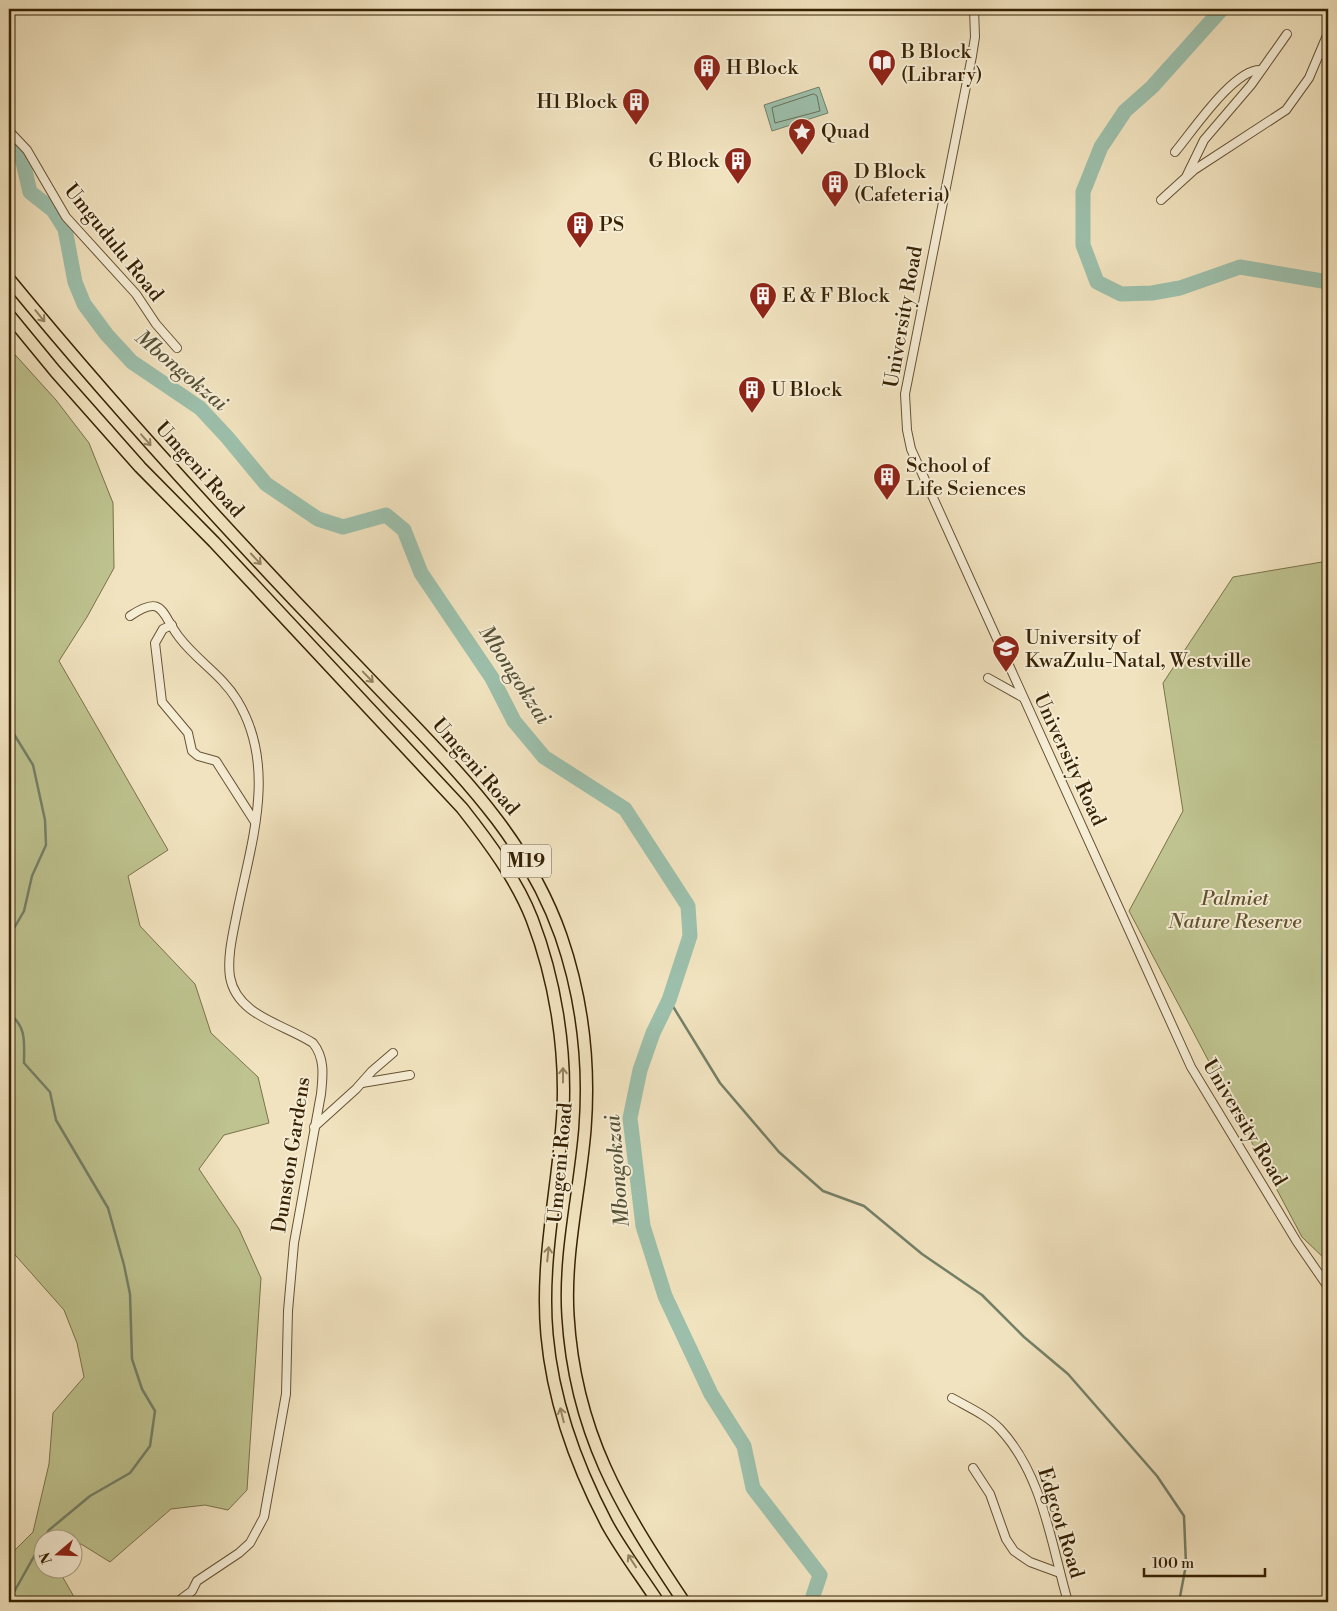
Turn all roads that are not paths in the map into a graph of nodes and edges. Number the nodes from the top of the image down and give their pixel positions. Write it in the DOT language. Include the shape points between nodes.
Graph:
graph roads {
  1 [pos="974,9"];
  2 [pos="1328,33"];
  3 [pos="1287,34"];
  4 [pos="1261,70"];
  5 [pos="9,131"];
  6 [pos="1175,152"];
  7 [pos="1187,175"];
  8 [pos="1161,200"];
  9 [pos="9,279"];
  10 [pos="9,315"];
  11 [pos="177,348"];
  12 [pos="130,616"];
  13 [pos="172,626"];
  14 [pos="988,678"];
  15 [pos="1022,697"];
  16 [pos="255,822"];
  17 [pos="393,1053"];
  18 [pos="410,1075"];
  19 [pos="362,1083"];
  20 [pos="314,1127"];
  21 [pos="1327,1286"];
  22 [pos="952,1398"];
  23 [pos="973,1468"];
  24 [pos="1060,1573"];
  25 [pos="177,1602"];
  26 [pos="658,1602"];
  27 [pos="684,1602"];
  28 [pos="1068,1602"];
  1 -- 15 [label="street, University Road" via="972,56 905,394 907,430 920,470"];
  2 -- 7 [label="street" via="1309,78 1286,110"];
  3 -- 4 [label="street"];
  4 -- 6 [label="street" via="1249,72 1223,92"];
  4 -- 7 [label="street" via="1204,140"];
  5 -- 11 [label="street, Umgudulu Road" via="26,150 66,217 136,294"];
  7 -- 8 [label="street"];
  9 -- 27 [label="highway, Umgeni Road / M19, one-way" via="157,452 482,797 531,868 562,940 583,1030 585,1127 569,1274 568,1314 580,1398 607,1476 652,1555"];
  26 -- 10 [label="highway, Umgeni Road / M19, one-way" via="608,1525 580,1468 554,1383 545,1297 563,1111 563,1064 549,976 532,918 479,829 462,808 140,467"];
  12 -- 13 [label="street, Dunston Gardens" via="148,606 158,607"];
  13 -- 16 [label="street, Dunston Gardens" via="185,645 228,688 248,722 258,754 260,779"];
  13 -- 16 [label="street" via="163,629 155,643 162,702 188,733 192,751 216,761"];
  14 -- 15 [label="street"];
  15 -- 21 [label="street, University Road" via="1191,1067"];
  16 -- 20 [label="street, Dunston Gardens" via="232,937 230,977 235,992 246,1007 306,1038 319,1051 322,1080"];
  17 -- 19 [label="street"];
  18 -- 19 [label="street"];
  19 -- 20 [label="street"];
  20 -- 25 [label="street, Dunston Gardens" via="294,1243 286,1394 264,1517 250,1543 197,1581 192,1590"];
  22 -- 24 [label="street, Edgcot Road" via="1000,1428 1024,1463 1038,1494"];
  23 -- 24 [label="street" via="990,1494 1003,1532 1014,1551 1030,1562"];
  24 -- 28 [label="street, Edgcot Road"];
}
